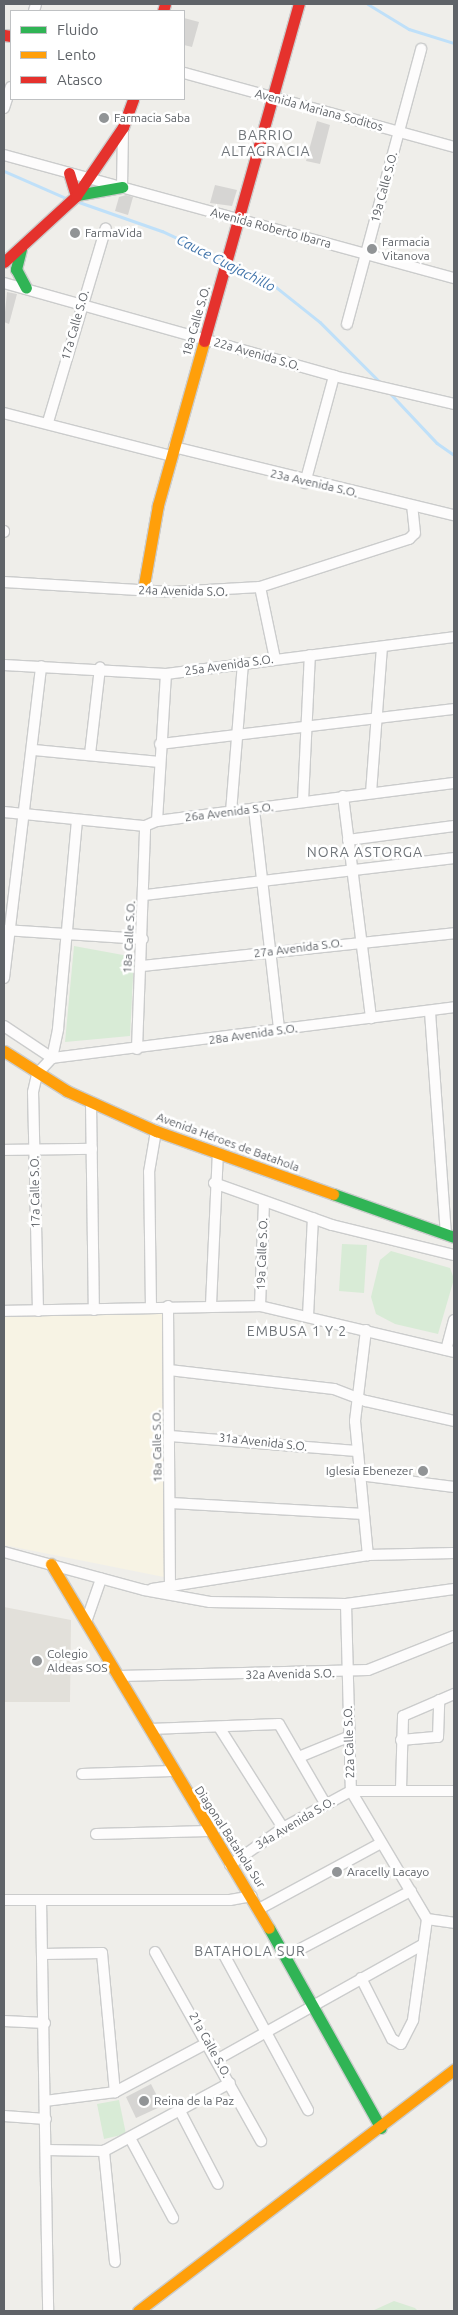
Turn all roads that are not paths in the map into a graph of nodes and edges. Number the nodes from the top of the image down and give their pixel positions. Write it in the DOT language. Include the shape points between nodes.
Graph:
graph roads {
  1 [pos="299,4"];
  2 [pos="421,49"];
  3 [pos="185,73"];
  4 [pos="10,90"];
  5 [pos="274,99"];
  6 [pos="133,100"];
  7 [pos="4,108"];
  8 [pos="123,127"];
  9 [pos="399,132"];
  10 [pos="454,147"];
  11 [pos="4,155"];
  12 [pos="69,173"];
  13 [pos="88,179"];
  14 [pos="122,187"];
  15 [pos="74,198"];
  16 [pos="239,221"];
  17 [pos="106,228"];
  18 [pos="21,249"];
  19 [pos="366,253"];
  20 [pos="4,262"];
  21 [pos="454,278"];
  22 [pos="4,283"];
  23 [pos="26,288"];
  24 [pos="81,304"];
  25 [pos="347,324"];
  26 [pos="205,339"];
  27 [pos="334,376"];
  28 [pos="454,404"];
  29 [pos="4,413"];
  30 [pos="48,422"];
  31 [pos="172,452"];
  32 [pos="305,483"];
  33 [pos="412,506"];
  34 [pos="454,515"];
  35 [pos="4,582"];
  36 [pos="260,587"];
  37 [pos="143,590"];
  38 [pos="454,637"];
  39 [pos="382,647"];
  40 [pos="310,655"];
  41 [pos="275,659"];
  42 [pos="243,663"];
  43 [pos="4,665"];
  44 [pos="41,666"];
  45 [pos="100,668"];
  46 [pos="166,674"];
  47 [pos="454,709"];
  48 [pos="378,721"];
  49 [pos="306,728"];
  50 [pos="236,735"];
  51 [pos="160,744"];
  52 [pos="34,750"];
  53 [pos="90,754"];
  54 [pos="159,762"];
  55 [pos="454,784"];
  56 [pos="371,793"];
  57 [pos="343,796"];
  58 [pos="303,801"];
  59 [pos="254,809"];
  60 [pos="4,812"];
  61 [pos="231,812"];
  62 [pos="20,814"];
  63 [pos="77,821"];
  64 [pos="157,821"];
  65 [pos="145,826"];
  66 [pos="454,826"];
  67 [pos="348,840"];
  68 [pos="454,858"];
  69 [pos="352,869"];
  70 [pos="259,881"];
  71 [pos="145,895"];
  72 [pos="6,930"];
  73 [pos="454,933"];
  74 [pos="66,937"];
  75 [pos="143,938"];
  76 [pos="361,940"];
  77 [pos="268,953"];
  78 [pos="142,966"];
  79 [pos="4,978"];
  80 [pos="454,1007"];
  81 [pos="430,1012"];
  82 [pos="371,1018"];
  83 [pos="4,1026"];
  84 [pos="279,1030"];
  85 [pos="137,1049"];
  86 [pos="4,1051"];
  87 [pos="52,1058"];
  88 [pos="38,1074"];
  89 [pos="91,1103"];
  90 [pos="156,1132"];
  91 [pos="92,1149"];
  92 [pos="4,1150"];
  93 [pos="34,1150"];
  94 [pos="218,1153"];
  95 [pos="214,1184"];
  96 [pos="264,1202"];
  97 [pos="313,1218"];
  98 [pos="450,1236"];
  99 [pos="454,1255"];
  100 [pos="211,1305"];
  101 [pos="168,1306"];
  102 [pos="260,1306"];
  103 [pos="151,1308"];
  104 [pos="94,1310"];
  105 [pos="4,1311"];
  106 [pos="38,1311"];
  107 [pos="308,1316"];
  108 [pos="454,1320"];
  109 [pos="366,1330"];
  110 [pos="450,1351"];
  111 [pos="169,1370"];
  112 [pos="356,1396"];
  113 [pos="454,1421"];
  114 [pos="170,1436"];
  115 [pos="356,1451"];
  116 [pos="359,1475"];
  117 [pos="454,1487"];
  118 [pos="171,1503"];
  119 [pos="364,1514"];
  120 [pos="4,1552"];
  121 [pos="454,1553"];
  122 [pos="368,1555"];
  123 [pos="51,1564"];
  124 [pos="101,1580"];
  125 [pos="170,1586"];
  126 [pos="454,1589"];
  127 [pos="144,1590"];
  128 [pos="346,1604"];
  129 [pos="86,1622"];
  130 [pos="454,1636"];
  131 [pos="346,1672"];
  132 [pos="119,1676"];
  133 [pos="454,1694"];
  134 [pos="439,1700"];
  135 [pos="219,1727"];
  136 [pos="150,1729"];
  137 [pos="348,1737"];
  138 [pos="401,1740"];
  139 [pos="299,1757"];
  140 [pos="172,1770"];
  141 [pos="82,1774"];
  142 [pos="401,1790"];
  143 [pos="454,1790"];
  144 [pos="351,1791"];
  145 [pos="325,1803"];
  146 [pos="283,1828"];
  147 [pos="209,1831"];
  148 [pos="96,1834"];
  149 [pos="381,1843"];
  150 [pos="230,1865"];
  151 [pos="411,1891"];
  152 [pos="252,1896"];
  153 [pos="4,1900"];
  154 [pos="41,1900"];
  155 [pos="259,1909"];
  156 [pos="427,1919"];
  157 [pos="454,1923"];
  158 [pos="422,1945"];
  159 [pos="222,1951"];
  160 [pos="156,1952"];
  161 [pos="43,1954"];
  162 [pos="287,1956"];
  163 [pos="361,1978"];
  164 [pos="315,2004"];
  165 [pos="4,2022"];
  166 [pos="45,2023"];
  167 [pos="266,2031"];
  168 [pos="209,2042"];
  169 [pos="218,2059"];
  170 [pos="454,2069"];
  171 [pos="230,2083"];
  172 [pos="115,2092"];
  173 [pos="46,2100"];
  174 [pos="308,2110"];
  175 [pos="180,2111"];
  176 [pos="4,2116"];
  177 [pos="46,2119"];
  178 [pos="381,2128"];
  179 [pos="130,2138"];
  180 [pos="261,2141"];
  181 [pos="46,2150"];
  182 [pos="104,2151"];
  183 [pos="218,2184"];
  184 [pos="173,2218"];
  185 [pos="115,2262"];
  186 [pos="48,2311"];
  187 [pos="138,2311"];
  1 -- 5 [label="street, 18a Calle S.O."];
  2 -- 9 [label="street, 19a Calle S.O."];
  3 -- 5 [label="street, Avenida Mariana Soditos"];
  4 -- 7 [label="street"];
  5 -- 9 [label="street, Avenida Mariana Soditos"];
  5 -- 16 [label="street, 18a Calle S.O."];
  6 -- 8 [label="street"];
  8 -- 13 [label="street"];
  8 -- 14 [label="street"];
  9 -- 10 [label="street, Avenida Mariana Soditos"];
  9 -- 19 [label="street, 19a Calle S.O."];
  11 -- 12 [label="street, Avenida Roberto Ibarra"];
  12 -- 13 [label="street, Avenida Roberto Ibarra"];
  12 -- 15 [label="street"];
  13 -- 14 [label="street, Avenida Roberto Ibarra"];
  13 -- 15 [label="street"];
  14 -- 15 [label="street"];
  14 -- 16 [label="street, Avenida Roberto Ibarra"];
  15 -- 18 [label="street"];
  16 -- 19 [label="street, Avenida Roberto Ibarra"];
  16 -- 26 [label="street, 18a Calle S.O."];
  17 -- 24 [label="street, 17a Calle S.O."];
  18 -- 20 [label="street"];
  18 -- 23 [label="street" via="16,269"];
  19 -- 21 [label="street, Avenida Roberto Ibarra"];
  19 -- 25 [label="street, 19a Calle S.O."];
  22 -- 23 [label="street, 22a Avenida S.O."];
  23 -- 24 [label="street, 22a Avenida S.O."];
  24 -- 26 [label="street, 22a Avenida S.O."];
  24 -- 30 [label="street, 17a Calle S.O."];
  26 -- 27 [label="street, 22a Avenida S.O."];
  26 -- 31 [label="street, 18a Calle S.O."];
  27 -- 28 [label="street, 22a Avenida S.O."];
  27 -- 32 [label="street"];
  29 -- 30 [label="street, 23a Avenida S.O."];
  30 -- 31 [label="street, 23a Avenida S.O."];
  31 -- 32 [label="street, 23a Avenida S.O."];
  31 -- 37 [label="street, 18a Calle S.O."];
  32 -- 33 [label="street, 23a Avenida S.O."];
  33 -- 34 [label="street, 23a Avenida S.O."];
  33 -- 36 [label="street, 24a Avenida S.O." via="415,533 410,539"];
  35 -- 37 [label="street, 24a Avenida S.O."];
  36 -- 37 [label="street, 24a Avenida S.O." via="229,592"];
  36 -- 41 [label="street"];
  38 -- 39 [label="street, 25a Avenida S.O."];
  39 -- 40 [label="street, 25a Avenida S.O."];
  39 -- 48 [label="street"];
  40 -- 41 [label="street, 25a Avenida S.O."];
  40 -- 49 [label="street"];
  41 -- 42 [label="street, 25a Avenida S.O."];
  42 -- 46 [label="street, 25a Avenida S.O."];
  42 -- 50 [label="street"];
  43 -- 44 [label="street, 25a Avenida S.O."];
  44 -- 45 [label="street, 25a Avenida S.O."];
  44 -- 52 [label="street"];
  45 -- 46 [label="street, 25a Avenida S.O."];
  45 -- 53 [label="street"];
  46 -- 51 [label="street"];
  47 -- 48 [label="street"];
  48 -- 49 [label="street"];
  48 -- 56 [label="street"];
  49 -- 50 [label="street"];
  49 -- 58 [label="street"];
  50 -- 51 [label="street"];
  50 -- 61 [label="street"];
  51 -- 54 [label="street"];
  52 -- 53 [label="street"];
  52 -- 62 [label="street"];
  53 -- 54 [label="street"];
  54 -- 64 [label="street"];
  55 -- 56 [label="street, 26a Avenida S.O."];
  56 -- 57 [label="street, 26a Avenida S.O."];
  57 -- 58 [label="street, 26a Avenida S.O."];
  57 -- 67 [label="street"];
  58 -- 59 [label="street, 26a Avenida S.O."];
  59 -- 61 [label="street, 26a Avenida S.O."];
  59 -- 70 [label="street"];
  60 -- 62 [label="street, 26a Avenida S.O."];
  61 -- 64 [label="street, 26a Avenida S.O."];
  62 -- 63 [label="street, 26a Avenida S.O."];
  62 -- 72 [label="street"];
  63 -- 65 [label="street, 26a Avenida S.O."];
  63 -- 74 [label="street"];
  64 -- 65 [label="street, 26a Avenida S.O."];
  65 -- 71 [label="street, 18a Calle S.O."];
  66 -- 67 [label="street"];
  67 -- 69 [label="street"];
  68 -- 69 [label="street"];
  69 -- 70 [label="street"];
  69 -- 76 [label="street"];
  70 -- 71 [label="street"];
  70 -- 77 [label="street"];
  71 -- 75 [label="street, 18a Calle S.O."];
  72 -- 74 [label="street"];
  72 -- 79 [label="street"];
  73 -- 76 [label="street, 27a Avenida S.O."];
  74 -- 75 [label="street"];
  74 -- 87 [label="street"];
  75 -- 78 [label="street, 18a Calle S.O."];
  76 -- 77 [label="street, 27a Avenida S.O."];
  76 -- 82 [label="street"];
  77 -- 78 [label="street, 27a Avenida S.O."];
  77 -- 84 [label="street"];
  78 -- 85 [label="street, 18a Calle S.O."];
  80 -- 81 [label="street, 28a Avenida S.O."];
  81 -- 82 [label="street, 28a Avenida S.O."];
  81 -- 98 [label="street"];
  82 -- 84 [label="street, 28a Avenida S.O."];
  83 -- 87 [label="street"];
  84 -- 85 [label="street, 28a Avenida S.O."];
  85 -- 87 [label="street, 28a Avenida S.O."];
  86 -- 88 [label="street, Avenida Héroes de Batahola"];
  87 -- 88 [label="street"];
  88 -- 89 [label="street, Avenida Héroes de Batahola"];
  88 -- 93 [label="street, 17a Calle S.O." via="33,1092"];
  89 -- 90 [label="street, Avenida Héroes de Batahola"];
  89 -- 91 [label="street"];
  90 -- 94 [label="street, Avenida Héroes de Batahola"];
  90 -- 103 [label="street" via="149,1172"];
  91 -- 93 [label="street"];
  91 -- 104 [label="street"];
  92 -- 93 [label="street"];
  93 -- 106 [label="street, 17a Calle S.O."];
  94 -- 95 [label="street"];
  94 -- 98 [label="street, Avenida Héroes de Batahola"];
  95 -- 96 [label="street"];
  95 -- 100 [label="street"];
  96 -- 97 [label="street"];
  96 -- 102 [label="street, 19a Calle S.O."];
  97 -- 99 [label="street"];
  97 -- 107 [label="street"];
  100 -- 101 [label="street"];
  100 -- 102 [label="street"];
  101 -- 103 [label="street"];
  101 -- 111 [label="street, 18a Calle S.O."];
  102 -- 107 [label="street"];
  103 -- 104 [label="street"];
  104 -- 106 [label="street"];
  105 -- 106 [label="street"];
  107 -- 109 [label="street"];
  108 -- 110 [label="street"];
  109 -- 110 [label="street"];
  109 -- 112 [label="street"];
  111 -- 112 [label="street" via="250,1376"];
  111 -- 114 [label="street, 18a Calle S.O."];
  112 -- 113 [label="street"];
  112 -- 115 [label="street"];
  114 -- 115 [label="street, 31a Avenida S.O."];
  114 -- 118 [label="street, 18a Calle S.O."];
  115 -- 116 [label="street"];
  116 -- 117 [label="street"];
  116 -- 119 [label="street"];
  118 -- 119 [label="street"];
  118 -- 125 [label="street, 18a Calle S.O."];
  119 -- 122 [label="street"];
  120 -- 123 [label="street"];
  121 -- 122 [label="street"];
  122 -- 125 [label="street"];
  123 -- 124 [label="street"];
  123 -- 129 [label="street, Diagonal Batahola Sur"];
  124 -- 127 [label="street"];
  124 -- 129 [label="street"];
  125 -- 127 [label="street"];
  126 -- 128 [label="street"];
  127 -- 128 [label="street" via="210,1602"];
  128 -- 131 [label="street, 22a Calle S.O."];
  129 -- 132 [label="street, Diagonal Batahola Sur"];
  130 -- 131 [label="street, 32a Avenida S.O." via="390,1664"];
  131 -- 132 [label="street, 32a Avenida S.O."];
  131 -- 137 [label="street, 22a Calle S.O."];
  132 -- 136 [label="street, Diagonal Batahola Sur"];
  133 -- 134 [label="street"];
  134 -- 138 [label="street" via="402,1716"];
  134 -- 138 [label="street" via="438,1737"];
  135 -- 136 [label="street"];
  135 -- 139 [label="street" via="279,1724"];
  135 -- 146 [label="street"];
  136 -- 140 [label="street, Diagonal Batahola Sur"];
  137 -- 139 [label="street"];
  137 -- 144 [label="street, 22a Calle S.O."];
  138 -- 142 [label="street"];
  139 -- 145 [label="street"];
  140 -- 141 [label="street"];
  140 -- 147 [label="street, Diagonal Batahola Sur"];
  142 -- 143 [label="street, 34a Avenida S.O."];
  142 -- 144 [label="street, 34a Avenida S.O."];
  144 -- 145 [label="street, 34a Avenida S.O."];
  144 -- 149 [label="street, 22a Calle S.O."];
  145 -- 146 [label="street, 34a Avenida S.O."];
  146 -- 150 [label="street, 34a Avenida S.O."];
  147 -- 148 [label="street"];
  147 -- 150 [label="street, Diagonal Batahola Sur"];
  149 -- 151 [label="street, 22a Calle S.O."];
  149 -- 155 [label="street"];
  150 -- 152 [label="street, Diagonal Batahola Sur"];
  151 -- 156 [label="street, 22a Calle S.O."];
  151 -- 162 [label="street"];
  152 -- 154 [label="street" via="230,1900"];
  152 -- 155 [label="street, Diagonal Batahola Sur"];
  153 -- 154 [label="street"];
  154 -- 161 [label="street"];
  155 -- 162 [label="street, Diagonal Batahola Sur"];
  156 -- 157 [label="street"];
  156 -- 158 [label="street"];
  158 -- 163 [label="street"];
  158 -- 163 [label="street" via="413,2020 401,2044 392,2039"];
  159 -- 167 [label="street"];
  160 -- 168 [label="street, 21a Calle S.O."];
  161 -- 166 [label="street"];
  161 -- 172 [label="street" via="102,1953"];
  162 -- 164 [label="street, Diagonal Batahola Sur"];
  163 -- 164 [label="street"];
  164 -- 167 [label="street"];
  164 -- 178 [label="street, Diagonal Batahola Sur"];
  165 -- 166 [label="street"];
  166 -- 173 [label="street"];
  167 -- 169 [label="street"];
  167 -- 174 [label="street"];
  168 -- 169 [label="street, 21a Calle S.O."];
  168 -- 172 [label="street"];
  169 -- 171 [label="street, 21a Calle S.O."];
  170 -- 178 [label="street"];
  171 -- 175 [label="street"];
  171 -- 180 [label="street, 21a Calle S.O."];
  172 -- 173 [label="street"];
  173 -- 177 [label="street"];
  175 -- 179 [label="street"];
  175 -- 183 [label="street"];
  176 -- 177 [label="street"];
  177 -- 181 [label="street"];
  178 -- 187 [label="street"];
  179 -- 182 [label="street"];
  179 -- 184 [label="street"];
  181 -- 182 [label="street"];
  181 -- 186 [label="street"];
  182 -- 185 [label="street"];
}
